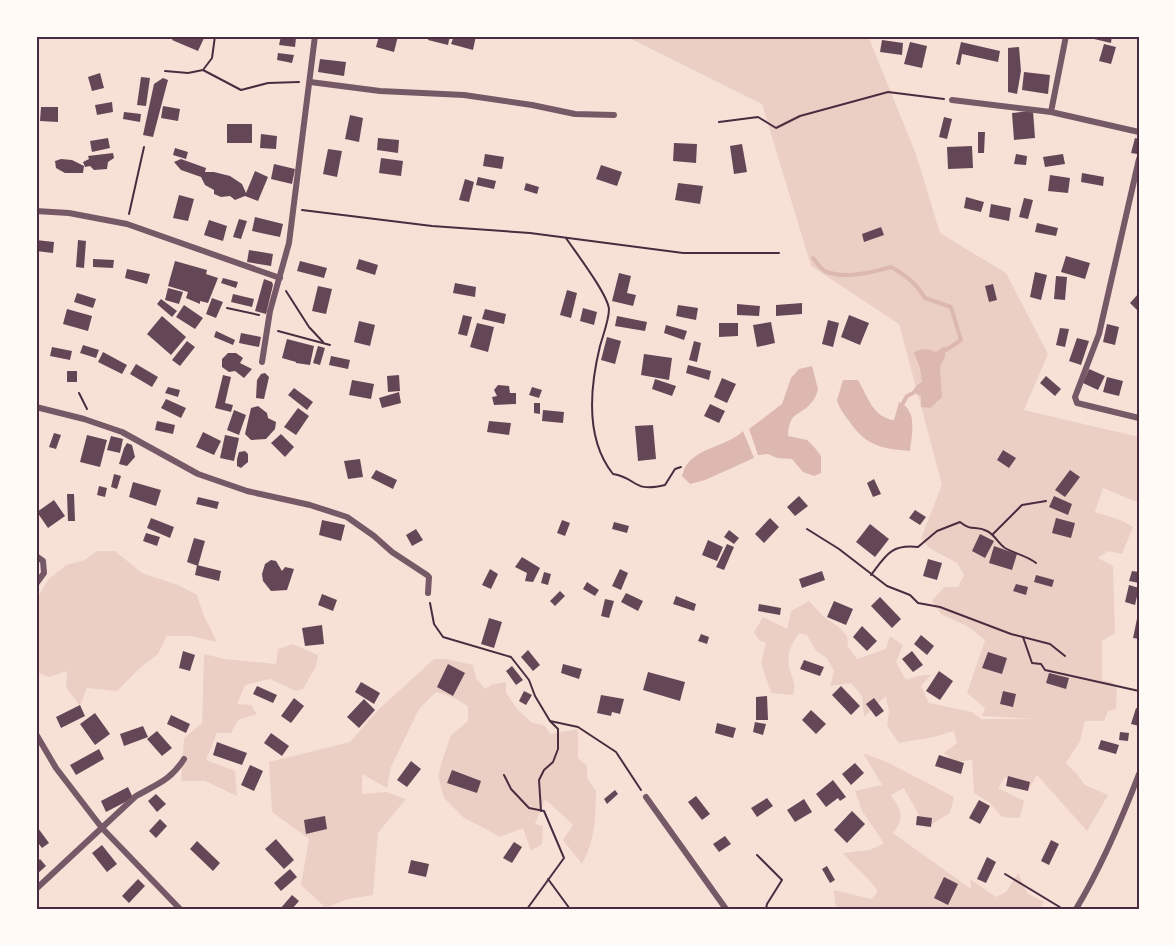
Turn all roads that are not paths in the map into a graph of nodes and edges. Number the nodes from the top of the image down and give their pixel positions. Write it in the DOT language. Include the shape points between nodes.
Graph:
graph roads {
  1 [pos="315,36"];
  2 [pos="1066,36"];
  3 [pos="310,82"];
  4 [pos="952,100"];
  5 [pos="1051,112"];
  6 [pos="614,115"];
  7 [pos="1139,132"];
  8 [pos="1139,159"];
  9 [pos="36,211"];
  10 [pos="279,281"];
  11 [pos="262,362"];
  12 [pos="36,407"];
  13 [pos="1139,418"];
  14 [pos="36,556"];
  15 [pos="36,584"];
  16 [pos="428,593"];
  17 [pos="36,734"];
  18 [pos="184,759"];
  19 [pos="1139,774"];
  20 [pos="646,797"];
  21 [pos="102,828"];
  22 [pos="36,890"];
  23 [pos="180,909"];
  24 [pos="726,909"];
  25 [pos="1076,909"];
  1 -- 3 [label="street"];
  2 -- 5 [label="street"];
  3 -- 6 [label="street" via="380,91 464,95 575,114"];
  3 -- 10 [label="street" via="289,243"];
  4 -- 5 [label="street"];
  5 -- 7 [label="street"];
  8 -- 13 [label="street" via="1099,334 1075,397 1077,404"];
  9 -- 10 [label="street" via="127,224"];
  10 -- 11 [label="street"];
  12 -- 16 [label="street" via="122,432 198,474 351,520 427,575"];
  14 -- 15 [label="street" via="43,561 44,574"];
  17 -- 21 [label="street" via="56,768"];
  18 -- 21 [label="street" via="173,775 136,796"];
  19 -- 25 [label="street" via="1118,830"];
  20 -- 24 [label="street"];
  21 -- 22 [label="street"];
  21 -- 23 [label="street"];
}
